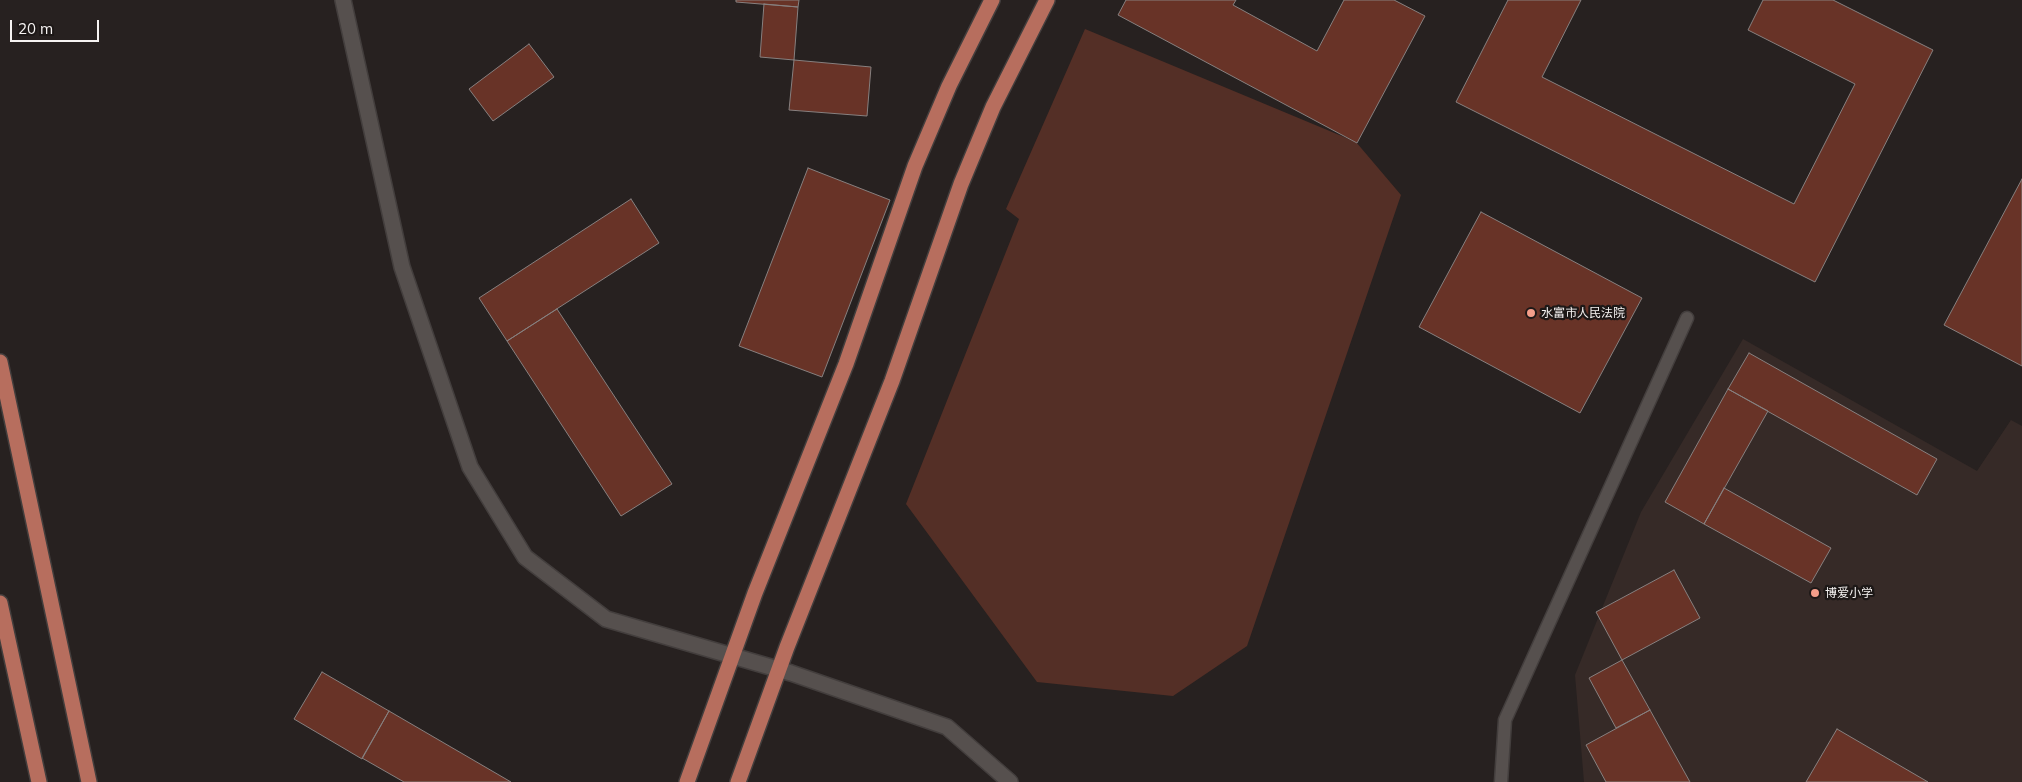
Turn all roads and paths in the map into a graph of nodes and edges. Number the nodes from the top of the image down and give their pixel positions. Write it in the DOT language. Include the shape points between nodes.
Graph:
graph roads {
  1 [pos="343,0"];
  2 [pos="992,0"];
  3 [pos="1047,0"];
  4 [pos="1687,318"];
  5 [pos="0,362"];
  6 [pos="0,603"];
  7 [pos="732,656"];
  8 [pos="779,669"];
  9 [pos="39,782"];
  10 [pos="88,782"];
  11 [pos="687,782"];
  12 [pos="738,782"];
  13 [pos="1010,782"];
  14 [pos="1501,782"];
  1 -- 7 [label="street" via="402,267 470,466 525,557 606,619"];
  2 -- 7 [label="main road" via="949,86 915,166 846,364"];
  3 -- 8 [label="main road" via="997,99 964,176 892,381"];
  4 -- 14 [label="lane" via="1505,720"];
  5 -- 10 [label="main road"];
  6 -- 9 [label="main road"];
  7 -- 8 [label="street"];
  7 -- 11 [label="main road"];
  8 -- 12 [label="main road"];
  8 -- 13 [label="street" via="947,727"];
}
